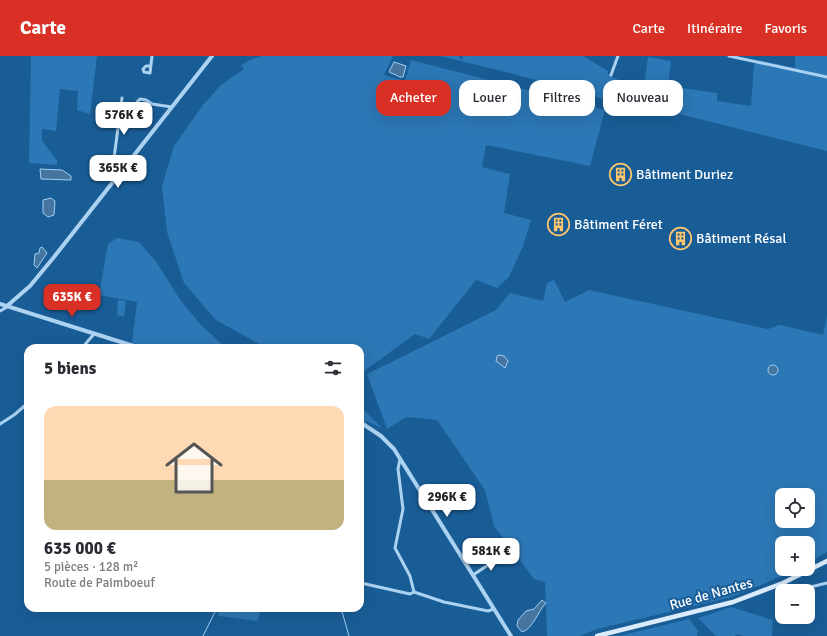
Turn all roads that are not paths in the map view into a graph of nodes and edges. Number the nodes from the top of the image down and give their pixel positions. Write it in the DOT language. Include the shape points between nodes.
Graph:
graph roads {
  1 [pos="152,56"];
  2 [pos="212,56"];
  3 [pos="618,56"];
  4 [pos="729,56"];
  5 [pos="150,66"];
  6 [pos="611,75"];
  7 [pos="827,77"];
  8 [pos="122,98"];
  9 [pos="172,107"];
  10 [pos="138,116"];
  11 [pos="116,178"];
  12 [pos="0,304"];
  13 [pos="7,306"];
  14 [pos="0,311"];
  15 [pos="94,334"];
  16 [pos="85,344"];
  17 [pos="127,344"];
  18 [pos="24,406"];
  19 [pos="0,424"];
  20 [pos="364,425"];
  21 [pos="400,459"];
  22 [pos="500,557"];
  23 [pos="827,561"];
  24 [pos="473,575"];
  25 [pos="827,583"];
  26 [pos="364,584"];
  27 [pos="815,586"];
  28 [pos="414,592"];
  29 [pos="494,609"];
  30 [pos="511,636"];
  31 [pos="597,636"];
  1 -- 5 [label="street"];
  2 -- 9 [label="street"];
  3 -- 6 [label="street"];
  4 -- 7 [label="street"];
  8 -- 11 [label="street" via="112,173"];
  9 -- 10 [label="street" via="140,99 137,102"];
  9 -- 11 [label="street"];
  11 -- 13 [label="street" via="30,286"];
  12 -- 13 [label="street"];
  13 -- 14 [label="street"];
  13 -- 15 [label="street"];
  15 -- 16 [label="street"];
  15 -- 17 [label="street"];
  18 -- 19 [label="street"];
  20 -- 21 [label="street" via="381,436"];
  21 -- 24 [label="street"];
  21 -- 28 [label="street" via="398,469 403,508 395,548 410,576"];
  22 -- 24 [label="street"];
  23 -- 31 [label="main road, Rue de Nantes" via="733,602"];
  24 -- 29 [label="street"];
  25 -- 27 [label="street"];
  26 -- 28 [label="street" via="410,594"];
  28 -- 29 [label="street" via="444,602 488,611"];
  29 -- 30 [label="street"];
}
